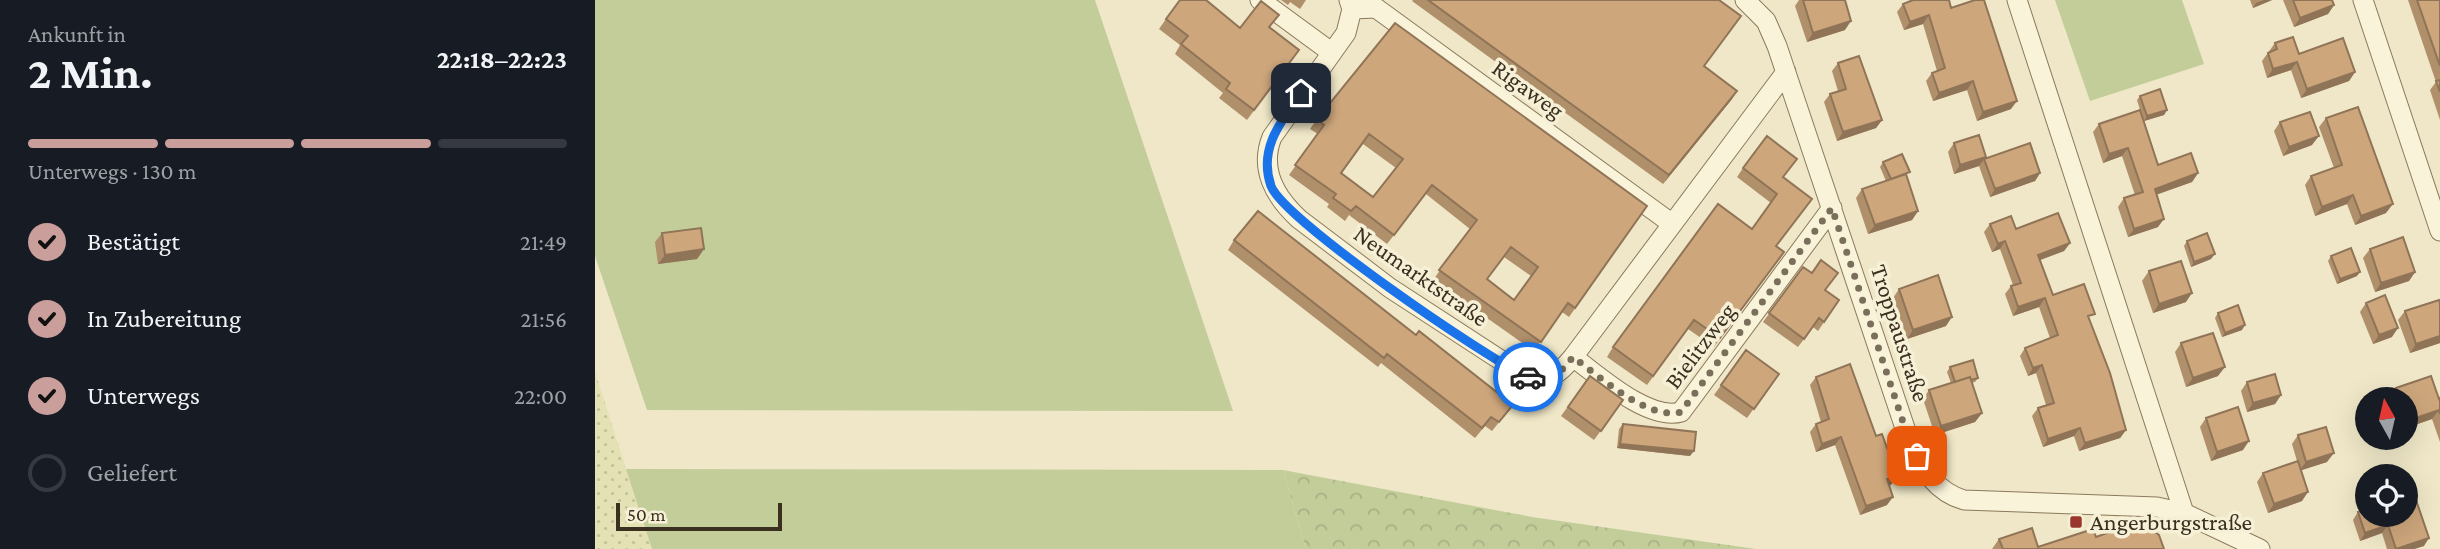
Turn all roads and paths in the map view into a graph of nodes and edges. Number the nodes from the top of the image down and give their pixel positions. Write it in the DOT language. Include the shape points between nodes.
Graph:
graph roads {
  1 [pos="1260,0"];
  2 [pos="1745,0"];
  3 [pos="2017,0"];
  4 [pos="2363,0"];
  5 [pos="1357,3"];
  6 [pos="1331,52"];
  7 [pos="1786,72"];
  8 [pos="1832,208"];
  9 [pos="1671,223"];
  10 [pos="2440,231"];
  11 [pos="1573,357"];
  12 [pos="2185,513"];
  13 [pos="2260,549"];
  1 -- 6 [label="street"];
  2 -- 7 [label="street, Troppaustraße" via="1766,21"];
  3 -- 12 [label="street"];
  4 -- 10 [label="street"];
  5 -- 6 [label="street, Neumarktstraße" via="1346,33"];
  5 -- 9 [label="street, Rigaweg" via="1376,8"];
  6 -- 11 [label="street, Neumarktstraße" via="1268,146 1271,185 1281,200 1390,288 1525,376 1536,380 1554,377"];
  7 -- 8 [label="street, Troppaustraße"];
  7 -- 9 [label="street, Neumarktstraße"];
  8 -- 11 [label="street, Bielitzweg" via="1681,412 1669,415 1628,398"];
  8 -- 12 [label="street, Troppaustraße" via="1909,440 1938,487 1964,500 2098,503"];
  9 -- 11 [label="street, Neumarktstraße"];
  12 -- 13 [label="street, Troppaustraße"];
}
